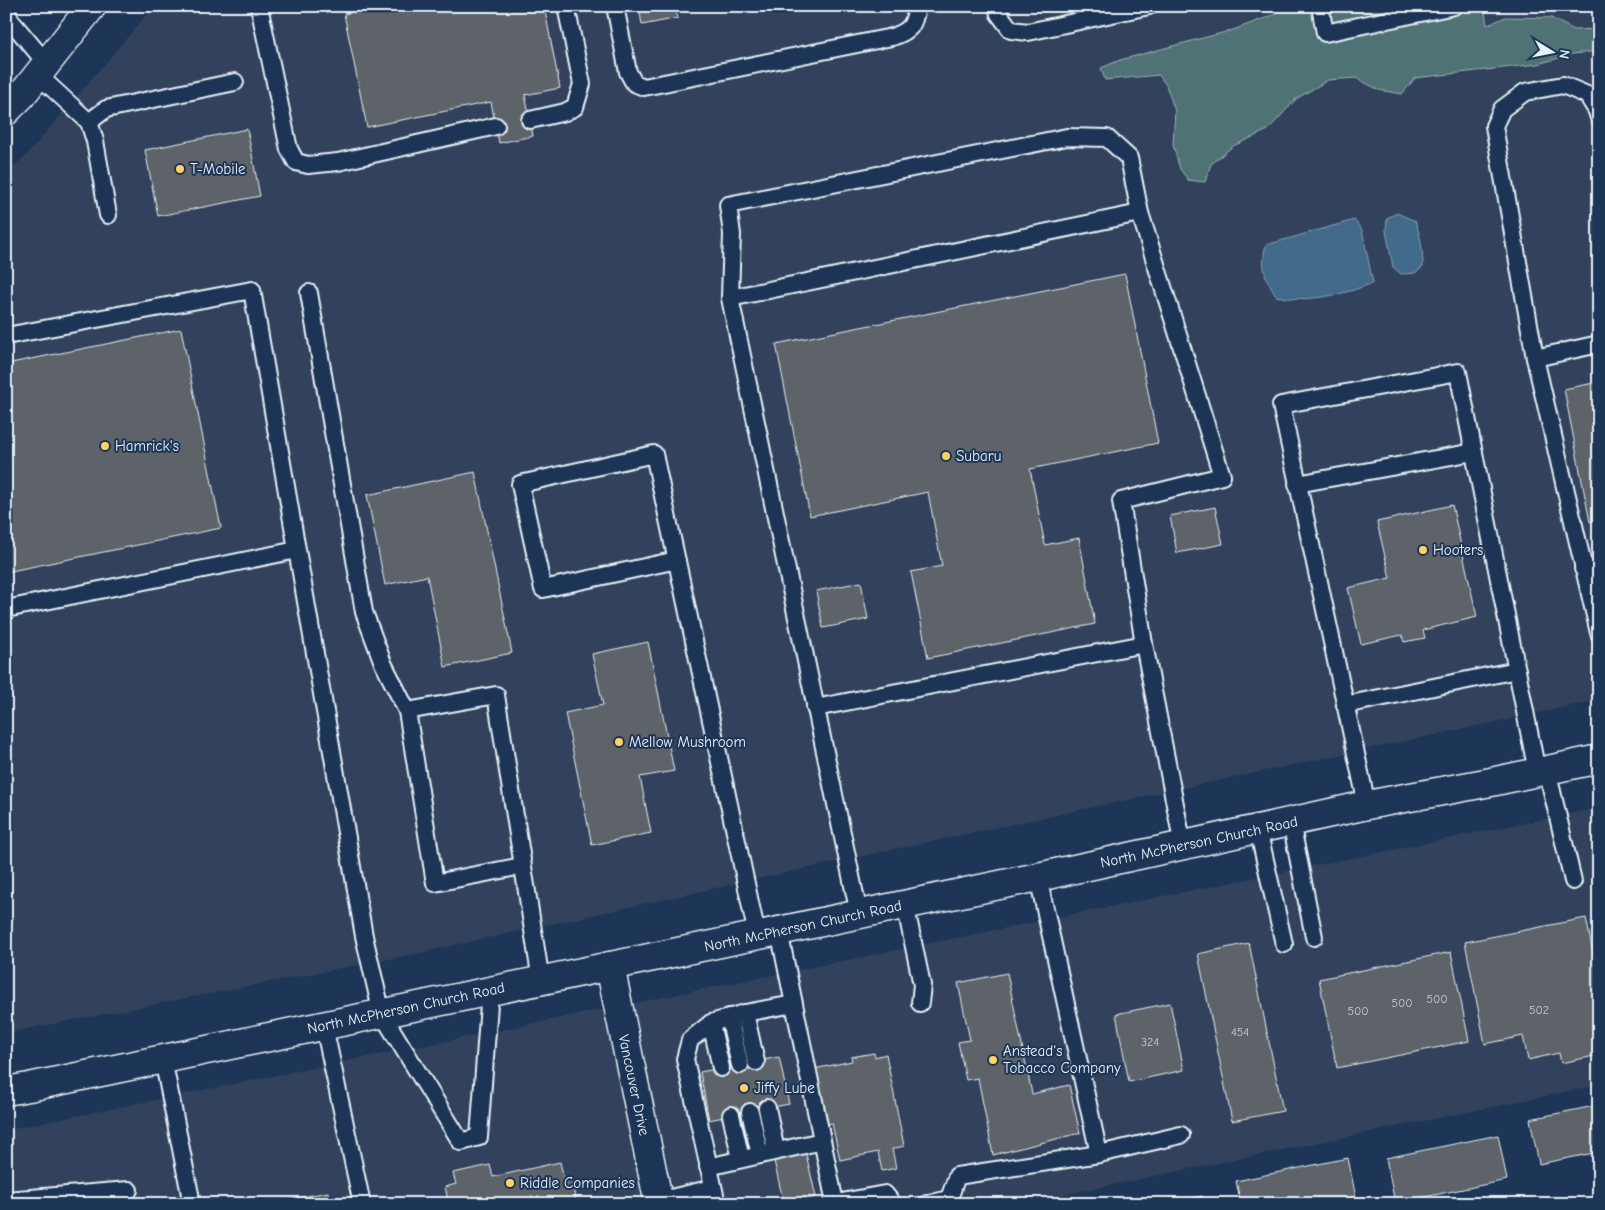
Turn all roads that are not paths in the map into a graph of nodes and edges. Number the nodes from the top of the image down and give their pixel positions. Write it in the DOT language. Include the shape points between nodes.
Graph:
graph roads {
  1 [pos="92,6"];
  2 [pos="259,6"];
  3 [pos="566,6"];
  4 [pos="615,6"];
  5 [pos="917,6"];
  6 [pos="997,6"];
  7 [pos="1149,6"];
  8 [pos="1320,6"];
  9 [pos="1454,6"];
  10 [pos="6,10"];
  11 [pos="43,70"];
  12 [pos="236,82"];
  13 [pos="6,111"];
  14 [pos="1599,118"];
  15 [pos="530,120"];
  16 [pos="89,122"];
  17 [pos="496,126"];
  18 [pos="1140,213"];
  19 [pos="108,215"];
  20 [pos="309,293"];
  21 [pos="730,298"];
  22 [pos="6,336"];
  23 [pos="1599,344"];
  24 [pos="1535,358"];
  25 [pos="1474,452"];
  26 [pos="1297,484"];
  27 [pos="297,550"];
  28 [pos="677,560"];
  29 [pos="1591,568"];
  30 [pos="6,609"];
  31 [pos="1599,634"];
  32 [pos="1144,644"];
  33 [pos="1517,670"];
  34 [pos="1345,705"];
  35 [pos="815,708"];
  36 [pos="407,710"];
  37 [pos="1599,759"];
  38 [pos="1542,771"];
  39 [pos="1367,805"];
  40 [pos="1291,822"];
  41 [pos="1258,829"];
  42 [pos="1183,846"];
  43 [pos="522,866"];
  44 [pos="1038,877"];
  45 [pos="1573,881"];
  46 [pos="905,904"];
  47 [pos="859,914"];
  48 [pos="768,933"];
  49 [pos="1314,937"];
  50 [pos="1284,944"];
  51 [pos="610,966"];
  52 [pos="541,980"];
  53 [pos="490,991"];
  54 [pos="920,1003"];
  55 [pos="794,1004"];
  56 [pos="382,1014"];
  57 [pos="737,1015"];
  58 [pos="711,1023"];
  59 [pos="324,1026"];
  60 [pos="163,1060"];
  61 [pos="748,1063"];
  62 [pos="721,1068"];
  63 [pos="6,1091"];
  64 [pos="766,1108"];
  65 [pos="750,1112"];
  66 [pos="731,1115"];
  67 [pos="1181,1135"];
  68 [pos="822,1141"];
  69 [pos="776,1151"];
  70 [pos="1099,1154"];
  71 [pos="760,1155"];
  72 [pos="741,1159"];
  73 [pos="708,1167"];
  74 [pos="129,1190"];
  75 [pos="715,1196"];
  76 [pos="6,1200"];
  77 [pos="658,1202"];
  78 [pos="833,1203"];
  79 [pos="192,1204"];
  80 [pos="362,1204"];
  81 [pos="894,1204"];
  82 [pos="927,1204"];
  1 -- 11 [label="main road"];
  2 -- 17 [label="lane" via="290,149 296,162 308,165 338,162"];
  3 -- 15 [label="lane" via="582,84 575,107"];
  4 -- 5 [label="lane" via="628,72 634,83 644,87 906,33 912,25"];
  6 -- 7 [label="lane" via="1011,30 1028,32"];
  8 -- 9 [label="lane" via="1325,33"];
  10 -- 11 [label="lane"];
  11 -- 13 [label="main road"];
  11 -- 16 [label="lane"];
  12 -- 16 [label="lane" via="106,109"];
  14 -- 24 [label="lane" via="1587,95 1563,85 1525,92 1502,109 1494,126"];
  16 -- 19 [label="lane"];
  18 -- 21 [label="lane"];
  18 -- 21 [label="lane" via="1129,158 1107,138 1067,137 728,205 732,234"];
  18 -- 32 [label="lane" via="1222,476 1121,501"];
  20 -- 36 [label="lane" via="364,612 383,663"];
  21 -- 35 [label="lane"];
  22 -- 27 [label="lane" via="252,290"];
  23 -- 24 [label="lane"];
  24 -- 29 [label="lane"];
  25 -- 26 [label="lane"];
  25 -- 26 [label="lane" via="1458,372 1281,405"];
  25 -- 33 [label="lane"];
  26 -- 34 [label="lane"];
  27 -- 30 [label="lane"];
  27 -- 56 [label="lane" via="364,936"];
  28 -- 28 [label="lane" via="654,454 520,484 543,589"];
  28 -- 48 [label="lane"];
  29 -- 31 [label="lane"];
  32 -- 35 [label="lane"];
  32 -- 42 [label="lane"];
  33 -- 34 [label="lane"];
  33 -- 38 [label="lane"];
  34 -- 39 [label="lane"];
  35 -- 47 [label="lane"];
  36 -- 43 [label="lane" via="496,695"];
  36 -- 43 [label="lane" via="435,883"];
  37 -- 38 [label="main road, North McPherson Church Road"];
  38 -- 39 [label="main road, North McPherson Church Road"];
  38 -- 45 [label="lane"];
  39 -- 40 [label="main road, North McPherson Church Road"];
  40 -- 41 [label="main road, North McPherson Church Road"];
  40 -- 49 [label="lane"];
  41 -- 42 [label="main road, North McPherson Church Road"];
  41 -- 50 [label="lane"];
  42 -- 44 [label="main road, North McPherson Church Road"];
  43 -- 52 [label="lane"];
  44 -- 46 [label="main road, North McPherson Church Road"];
  44 -- 70 [label="lane"];
  46 -- 47 [label="main road, North McPherson Church Road"];
  46 -- 54 [label="lane" via="922,985"];
  47 -- 48 [label="main road, North McPherson Church Road"];
  48 -- 51 [label="main road, North McPherson Church Road"];
  48 -- 55 [label="lane"];
  51 -- 52 [label="main road, North McPherson Church Road"];
  51 -- 77 [label="main road, Vancouver Drive"];
  52 -- 53 [label="main road, North McPherson Church Road"];
  53 -- 56 [label="main road, North McPherson Church Road"];
  53 -- 56 [label="lane" via="479,1138 461,1142"];
  55 -- 57 [label="lane"];
  55 -- 68 [label="lane"];
  56 -- 59 [label="main road, North McPherson Church Road"];
  57 -- 58 [label="lane"];
  57 -- 61 [label="lane"];
  58 -- 62 [label="lane"];
  58 -- 73 [label="lane" via="690,1040 685,1059"];
  59 -- 60 [label="main road, North McPherson Church Road"];
  59 -- 80 [label="lane"];
  60 -- 63 [label="main road, North McPherson Church Road"];
  60 -- 79 [label="lane"];
  64 -- 69 [label="lane"];
  65 -- 71 [label="lane"];
  66 -- 72 [label="lane"];
  67 -- 70 [label="lane"];
  68 -- 69 [label="lane"];
  68 -- 78 [label="lane"];
  69 -- 71 [label="lane"];
  70 -- 82 [label="lane" via="957,1176 949,1199"];
  71 -- 72 [label="lane"];
  72 -- 73 [label="lane"];
  73 -- 75 [label="lane"];
  74 -- 76 [label="lane"];
  75 -- 77 [label="lane"];
  78 -- 81 [label="lane" via="885,1194"];
}
